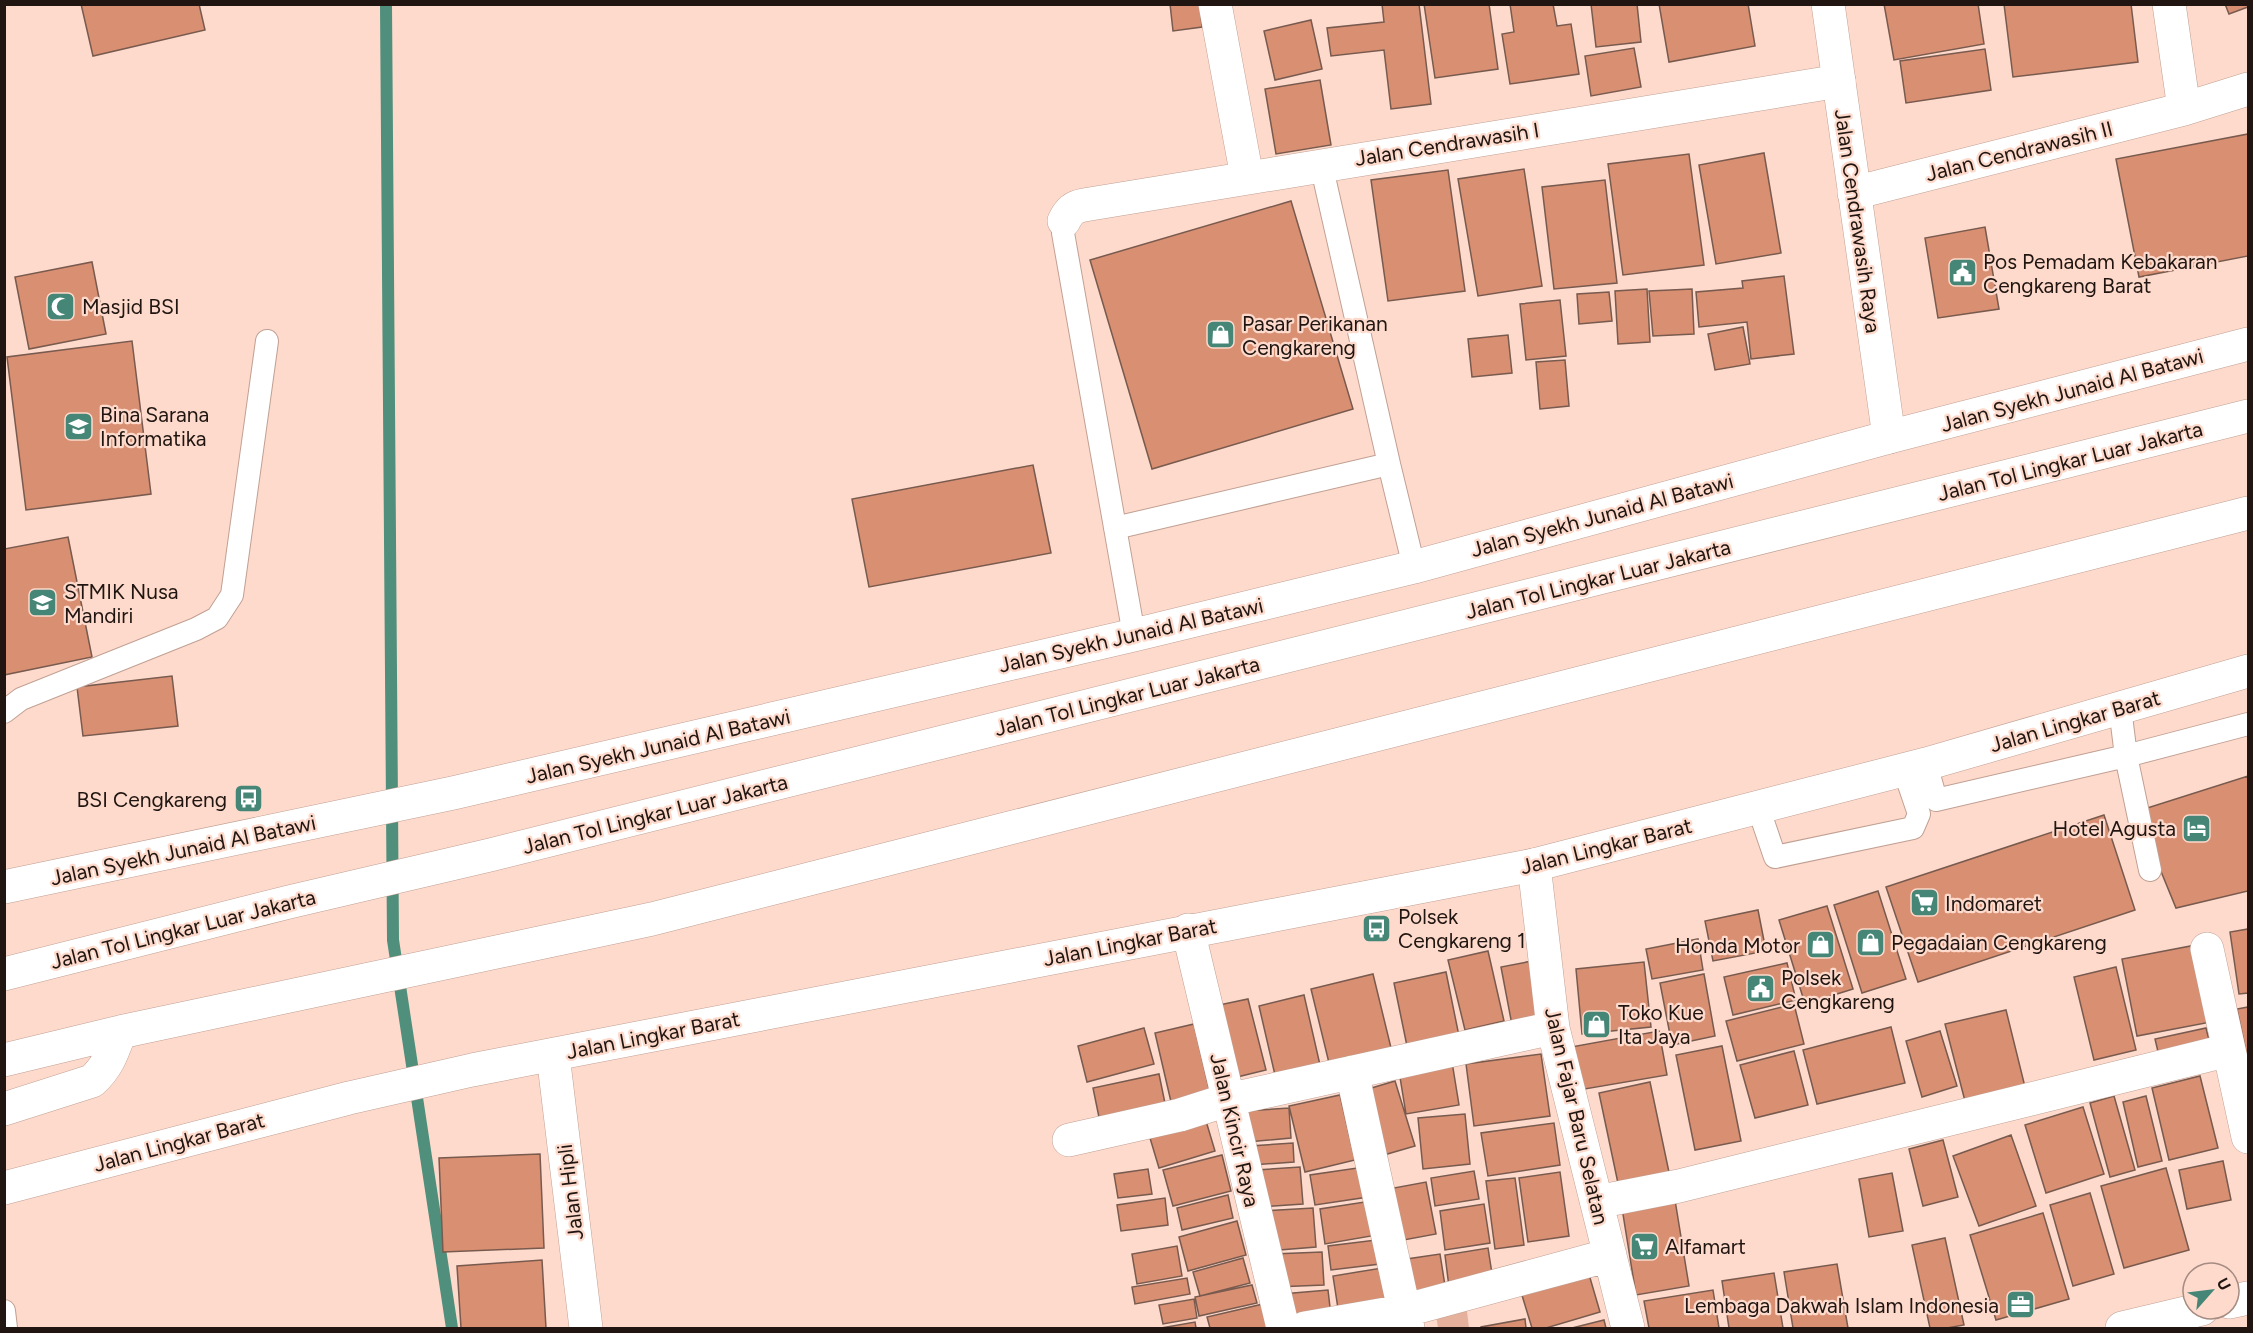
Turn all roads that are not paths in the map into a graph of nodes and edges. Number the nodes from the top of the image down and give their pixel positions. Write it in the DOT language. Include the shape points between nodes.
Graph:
graph roads {
  1 [pos="1215,4"];
  2 [pos="1828,4"];
  3 [pos="2169,4"];
  4 [pos="1839,81"];
  5 [pos="2248,89"];
  6 [pos="2184,109"];
  7 [pos="1322,164"];
  8 [pos="1247,177"];
  9 [pos="1854,193"];
  10 [pos="1064,221"];
  11 [pos="267,341"];
  12 [pos="2248,344"];
  13 [pos="2248,416"];
  14 [pos="1888,437"];
  15 [pos="1389,464"];
  16 [pos="2248,513"];
  17 [pos="1115,528"];
  18 [pos="1414,567"];
  19 [pos="1134,635"];
  20 [pos="2248,671"];
  21 [pos="2120,708"];
  22 [pos="4,712"];
  23 [pos="2248,724"];
  24 [pos="2126,756"];
  25 [pos="1915,767"];
  26 [pos="1758,807"];
  27 [pos="1534,865"];
  28 [pos="2150,870"];
  29 [pos="4,887"];
  30 [pos="1188,930"];
  31 [pos="2207,949"];
  32 [pos="4,974"];
  33 [pos="1553,1028"];
  34 [pos="120,1032"];
  35 [pos="2229,1050"];
  36 [pos="553,1055"];
  37 [pos="4,1059"];
  38 [pos="1352,1071"];
  39 [pos="1227,1100"];
  40 [pos="4,1109"];
  41 [pos="2248,1137"];
  42 [pos="1069,1140"];
  43 [pos="4,1188"];
  44 [pos="1597,1202"];
  45 [pos="1610,1254"];
  46 [pos="4,1311"];
  47 [pos="2181,1314"];
  48 [pos="1405,1320"];
  49 [pos="6,1329"];
  50 [pos="586,1329"];
  51 [pos="1283,1329"];
  52 [pos="1305,1329"];
  53 [pos="1628,1329"];
  54 [pos="2122,1329"];
  1 -- 8 [label="main road"];
  2 -- 4 [label="main road, Jalan Cendrawasih Raya"];
  3 -- 6 [label="main road"];
  4 -- 7 [label="main road, Jalan Cendrawasih I"];
  4 -- 9 [label="main road, Jalan Cendrawasih Raya"];
  5 -- 6 [label="main road, Jalan Cendrawasih II"];
  6 -- 9 [label="main road, Jalan Cendrawasih II"];
  7 -- 8 [label="main road, Jalan Cendrawasih I"];
  7 -- 15 [label="lane"];
  8 -- 10 [label="main road, Jalan Cendrawasih I" via="1074,207"];
  9 -- 14 [label="main road, Jalan Cendrawasih Raya"];
  10 -- 17 [label="lane"];
  11 -- 22 [label="lane" via="232,595 217,618 21,699"];
  12 -- 14 [label="main road, Jalan Syekh Junaid Al Batawi"];
  13 -- 32 [label="main road, Jalan Tol Lingkar Luar Jakarta"];
  14 -- 18 [label="main road, Jalan Syekh Junaid Al Batawi"];
  15 -- 17 [label="lane"];
  15 -- 18 [label="lane"];
  16 -- 34 [label="main road" via="652,919"];
  17 -- 19 [label="lane"];
  18 -- 19 [label="main road, Jalan Syekh Junaid Al Batawi"];
  19 -- 29 [label="main road, Jalan Syekh Junaid Al Batawi" via="453,794"];
  20 -- 21 [label="main road, Jalan Lingkar Barat"];
  21 -- 24 [label="lane"];
  21 -- 25 [label="main road, Jalan Lingkar Barat"];
  23 -- 24 [label="lane"];
  24 -- 25 [label="lane" via="1936,800"];
  24 -- 28 [label="lane"];
  25 -- 26 [label="main road, Jalan Lingkar Barat"];
  25 -- 26 [label="lane" via="1920,814 1913,828 1776,857"];
  26 -- 27 [label="main road, Jalan Lingkar Barat"];
  27 -- 30 [label="main road, Jalan Lingkar Barat"];
  27 -- 33 [label="main road, Jalan Fajar Baru Selatan"];
  30 -- 36 [label="main road, Jalan Lingkar Barat"];
  30 -- 39 [label="main road, Jalan Kincir Raya"];
  31 -- 35 [label="main road"];
  33 -- 38 [label="main road"];
  33 -- 44 [label="main road, Jalan Fajar Baru Selatan"];
  34 -- 37 [label="main road"];
  34 -- 40 [label="main road" via="110,1061 92,1081"];
  35 -- 41 [label="main road"];
  35 -- 44 [label="main road" via="1679,1186"];
  36 -- 43 [label="main road, Jalan Lingkar Barat" via="350,1098"];
  36 -- 50 [label="main road, Jalan Hipli"];
  38 -- 39 [label="main road"];
  38 -- 48 [label="main road"];
  39 -- 42 [label="main road" via="1180,1115"];
  39 -- 51 [label="main road, Jalan Kincir Raya"];
  44 -- 45 [label="main road, Jalan Fajar Baru Selatan"];
  45 -- 48 [label="main road"];
  45 -- 53 [label="main road, Jalan Fajar Baru Selatan"];
  46 -- 49 [label="lane"];
  47 -- 54 [label="main road"];
  48 -- 52 [label="main road"];
}
